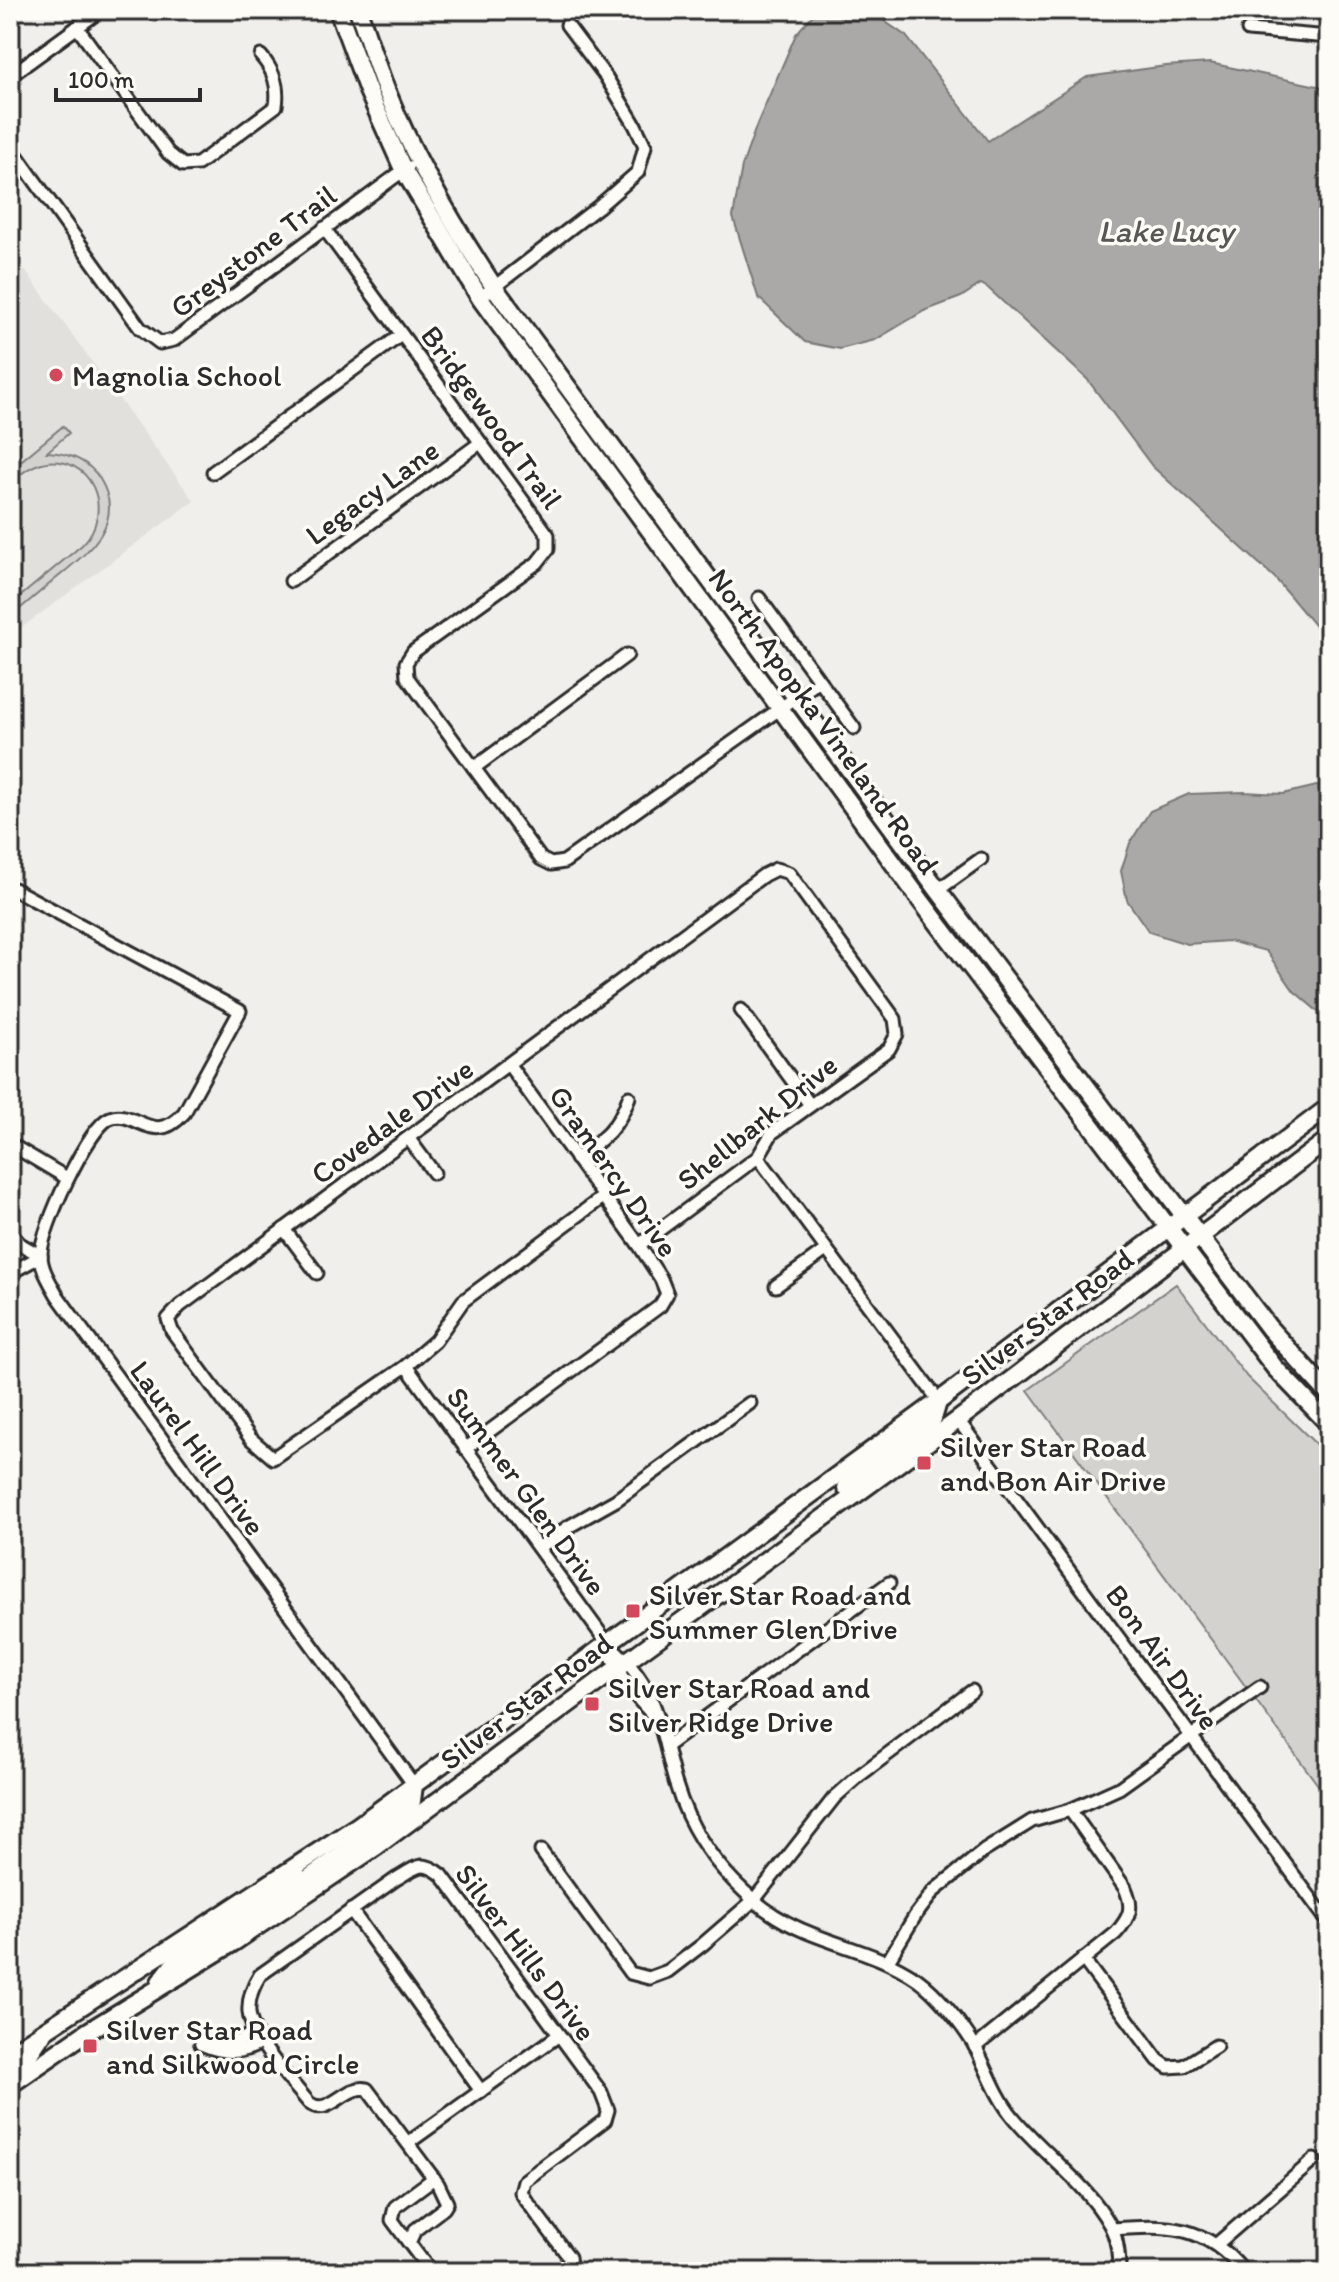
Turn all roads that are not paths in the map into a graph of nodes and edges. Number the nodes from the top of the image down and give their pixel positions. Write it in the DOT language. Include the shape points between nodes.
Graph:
graph roads {
  1 [pos="101,10"];
  2 [pos="338,10"];
  3 [pos="358,10"];
  4 [pos="567,25"];
  5 [pos="77,27"];
  6 [pos="1248,30"];
  7 [pos="1329,37"];
  8 [pos="261,56"];
  9 [pos="10,76"];
  10 [pos="10,146"];
  11 [pos="420,162"];
  12 [pos="403,169"];
  13 [pos="324,228"];
  14 [pos="494,287"];
  15 [pos="480,298"];
  16 [pos="401,335"];
  17 [pos="480,443"];
  18 [pos="213,472"];
  19 [pos="291,581"];
  20 [pos="759,598"];
  21 [pos="627,655"];
  22 [pos="819,681"];
  23 [pos="797,697"];
  24 [pos="780,709"];
  25 [pos="854,728"];
  26 [pos="474,768"];
  27 [pos="981,859"];
  28 [pos="789,873"];
  29 [pos="10,887"];
  30 [pos="938,890"];
  31 [pos="741,1010"];
  32 [pos="509,1065"];
  33 [pos="629,1097"];
  34 [pos="810,1105"];
  35 [pos="1329,1107"];
  36 [pos="409,1139"];
  37 [pos="1329,1139"];
  38 [pos="10,1144"];
  39 [pos="758,1157"];
  40 [pos="576,1159"];
  41 [pos="434,1173"];
  42 [pos="67,1178"];
  43 [pos="603,1197"];
  44 [pos="1185,1214"];
  45 [pos="1169,1227"];
  46 [pos="284,1229"];
  47 [pos="10,1233"];
  48 [pos="1199,1235"];
  49 [pos="639,1245"];
  50 [pos="1184,1247"];
  51 [pos="826,1250"];
  52 [pos="41,1256"];
  53 [pos="10,1273"];
  54 [pos="317,1273"];
  55 [pos="776,1286"];
  56 [pos="406,1366"];
  57 [pos="1329,1394"];
  58 [pos="939,1401"];
  59 [pos="750,1403"];
  60 [pos="958,1420"];
  61 [pos="1329,1424"];
  62 [pos="465,1449"];
  63 [pos="807,1530"];
  64 [pos="539,1548"];
  65 [pos="889,1583"];
  66 [pos="608,1644"];
  67 [pos="621,1664"];
  68 [pos="1260,1687"];
  69 [pos="972,1691"];
  70 [pos="1191,1735"];
  71 [pos="668,1745"];
  72 [pos="414,1785"];
  73 [pos="1070,1810"];
  74 [pos="541,1851"];
  75 [pos="301,1864"];
  76 [pos="754,1900"];
  77 [pos="292,1904"];
  78 [pos="351,1910"];
  79 [pos="1329,1923"];
  80 [pos="1083,1959"];
  81 [pos="888,1961"];
  82 [pos="139,1969"];
  83 [pos="154,1991"];
  84 [pos="47,2027"];
  85 [pos="559,2035"];
  86 [pos="1216,2046"];
  87 [pos="975,2047"];
  88 [pos="10,2053"];
  89 [pos="10,2069"];
  90 [pos="31,2070"];
  91 [pos="10,2085"];
  92 [pos="481,2091"];
  93 [pos="408,2143"];
  94 [pos="1314,2160"];
  95 [pos="434,2178"];
  96 [pos="1112,2229"];
  97 [pos="409,2243"];
  98 [pos="1217,2244"];
  99 [pos="431,2272"];
  100 [pos="568,2272"];
  101 [pos="1119,2272"];
  102 [pos="1244,2272"];
  1 -- 5 [label="street"];
  2 -- 12 [label="main road, North Apopka Vineland Road"];
  3 -- 11 [label="main road, North Apopka Vineland Road" via="387,93"];
  4 -- 14 [label="street" via="635,125 645,146 638,172"];
  5 -- 8 [label="street" via="168,153 183,165 198,164 276,106 272,68"];
  5 -- 9 [label="street"];
  6 -- 7 [label="street"];
  10 -- 13 [label="street, Greystone Trail" via="140,328 160,343 174,340"];
  11 -- 12 [label="street, Greystone Trail"];
  11 -- 14 [label="main road, North Apopka Vineland Road"];
  12 -- 13 [label="street, Greystone Trail"];
  12 -- 15 [label="main road, North Apopka Vineland Road"];
  13 -- 16 [label="street, Bridgewood Trail"];
  14 -- 15 [label="street"];
  14 -- 23 [label="main road, North Apopka Vineland Road"];
  15 -- 24 [label="main road, North Apopka Vineland Road"];
  16 -- 17 [label="street, Bridgewood Trail"];
  16 -- 18 [label="street"];
  17 -- 19 [label="street, Legacy Lane"];
  17 -- 26 [label="street, Bridgewood Trail" via="548,535 548,549 537,563 413,652 406,663 407,677"];
  20 -- 22 [label="street"];
  21 -- 26 [label="street"];
  22 -- 23 [label="street, Bridgewood Trail"];
  22 -- 25 [label="street"];
  23 -- 24 [label="street, Bridgewood Trail"];
  23 -- 30 [label="main road, North Apopka Vineland Road"];
  24 -- 26 [label="street, Bridgewood Trail" via="564,862 541,859"];
  24 -- 45 [label="main road, North Apopka Vineland Road"];
  27 -- 30 [label="street"];
  28 -- 32 [label="street, Covedale Drive" via="776,869 764,875"];
  28 -- 34 [label="street, Shellbark Drive" via="895,1019 897,1034 889,1049"];
  29 -- 42 [label="street" via="240,1011 176,1121 147,1127 122,1116 110,1118 99,1125"];
  30 -- 44 [label="main road, North Apopka Vineland Road"];
  31 -- 34 [label="street"];
  32 -- 36 [label="street, Covedale Drive"];
  32 -- 40 [label="street, Gramercy Drive"];
  33 -- 40 [label="street" via="610,1133"];
  34 -- 39 [label="street, Shellbark Drive" via="772,1133"];
  35 -- 44 [label="main road, Silver Star Road"];
  36 -- 41 [label="street"];
  36 -- 46 [label="street, Covedale Drive"];
  37 -- 48 [label="main road, Silver Star Road"];
  38 -- 42 [label="street"];
  39 -- 49 [label="street, Shellbark Drive"];
  39 -- 51 [label="street"];
  40 -- 43 [label="street, Gramercy Drive"];
  42 -- 52 [label="street" via="42,1240"];
  43 -- 49 [label="street, Gramercy Drive"];
  43 -- 56 [label="street" via="463,1301 435,1341"];
  44 -- 45 [label="main road, Silver Star Road"];
  44 -- 48 [label="main road, North Apopka Vineland Road"];
  45 -- 50 [label="main road, North Apopka Vineland Road"];
  45 -- 58 [label="main road, Silver Star Road"];
  46 -- 54 [label="street"];
  46 -- 56 [label="street, Covedale Drive" via="168,1319 251,1439 273,1458"];
  47 -- 52 [label="street"];
  48 -- 50 [label="main road, Silver Star Road"];
  48 -- 57 [label="main road, North Apopka Vineland Road" via="1269,1328"];
  49 -- 62 [label="street, Gramercy Drive" via="667,1294 660,1306"];
  50 -- 60 [label="main road, Silver Star Road"];
  50 -- 61 [label="main road, North Apopka Vineland Road" via="1275,1368"];
  51 -- 55 [label="street"];
  51 -- 58 [label="street"];
  52 -- 53 [label="street"];
  52 -- 72 [label="street, Laurel Hill Drive" via="57,1295"];
  56 -- 62 [label="street, Summer Glen Drive"];
  58 -- 63 [label="main road" via="933,1419 825,1504"];
  58 -- 66 [label="main road, Silver Star Road"];
  59 -- 64 [label="street" via="616,1500"];
  60 -- 63 [label="main road, Silver Star Road"];
  60 -- 70 [label="street, Bon Air Drive"];
  62 -- 64 [label="street, Summer Glen Drive"];
  63 -- 67 [label="main road, Silver Star Road"];
  64 -- 66 [label="street, Summer Glen Drive"];
  65 -- 71 [label="street"];
  66 -- 67 [label="street"];
  66 -- 72 [label="main road, Silver Star Road"];
  67 -- 71 [label="street" via="633,1695 661,1724"];
  67 -- 77 [label="main road, Silver Star Road"];
  68 -- 70 [label="street"];
  69 -- 76 [label="street" via="834,1798"];
  70 -- 73 [label="street" via="1119,1788"];
  70 -- 79 [label="street, Bon Air Drive"];
  71 -- 76 [label="street" via="672,1774 688,1816 709,1853"];
  72 -- 75 [label="main road, Silver Star Road"];
  72 -- 77 [label="main road" via="407,1809 306,1880"];
  73 -- 80 [label="street" via="1131,1901 1128,1920"];
  73 -- 81 [label="street" via="1032,1821 934,1891"];
  74 -- 76 [label="street" via="630,1973 649,1978 668,1971"];
  75 -- 82 [label="main road, Silver Star Road"];
  75 -- 83 [label="main road" via="281,1893 174,1964"];
  76 -- 81 [label="street" via="807,1934"];
  77 -- 83 [label="main road, Silver Star Road"];
  78 -- 85 [label="street, Silver Hills Drive" via="419,1866 430,1865"];
  78 -- 92 [label="street"];
  78 -- 93 [label="street, Silver Hills Drive" via="260,1975 252,1988 249,2013 259,2037 316,2108 355,2088 367,2089"];
  80 -- 86 [label="street" via="1168,2067 1184,2066"];
  80 -- 87 [label="street"];
  81 -- 87 [label="street" via="921,1981"];
  82 -- 84 [label="main road, Silver Star Road"];
  82 -- 90 [label="main road" via="126,1996 53,2042"];
  83 -- 90 [label="main road, Silver Star Road"];
  84 -- 88 [label="main road, Silver Star Road"];
  84 -- 89 [label="main road" via="27,2057"];
  85 -- 92 [label="street"];
  85 -- 100 [label="street, Silver Hills Drive" via="608,2110 605,2120 524,2181 521,2192 569,2257"];
  87 -- 96 [label="street" via="991,2085 1013,2117 1096,2202"];
  90 -- 91 [label="main road, Silver Star Road"];
  92 -- 93 [label="street"];
  93 -- 95 [label="street, Silver Hills Drive"];
  94 -- 98 [label="street"];
  95 -- 97 [label="street, Silver Hills Drive" via="447,2203 415,2230"];
  95 -- 97 [label="street" via="395,2207 392,2220"];
  96 -- 98 [label="street" via="1160,2226"];
  96 -- 101 [label="street"];
  97 -- 99 [label="street"];
  98 -- 102 [label="street"];
}
